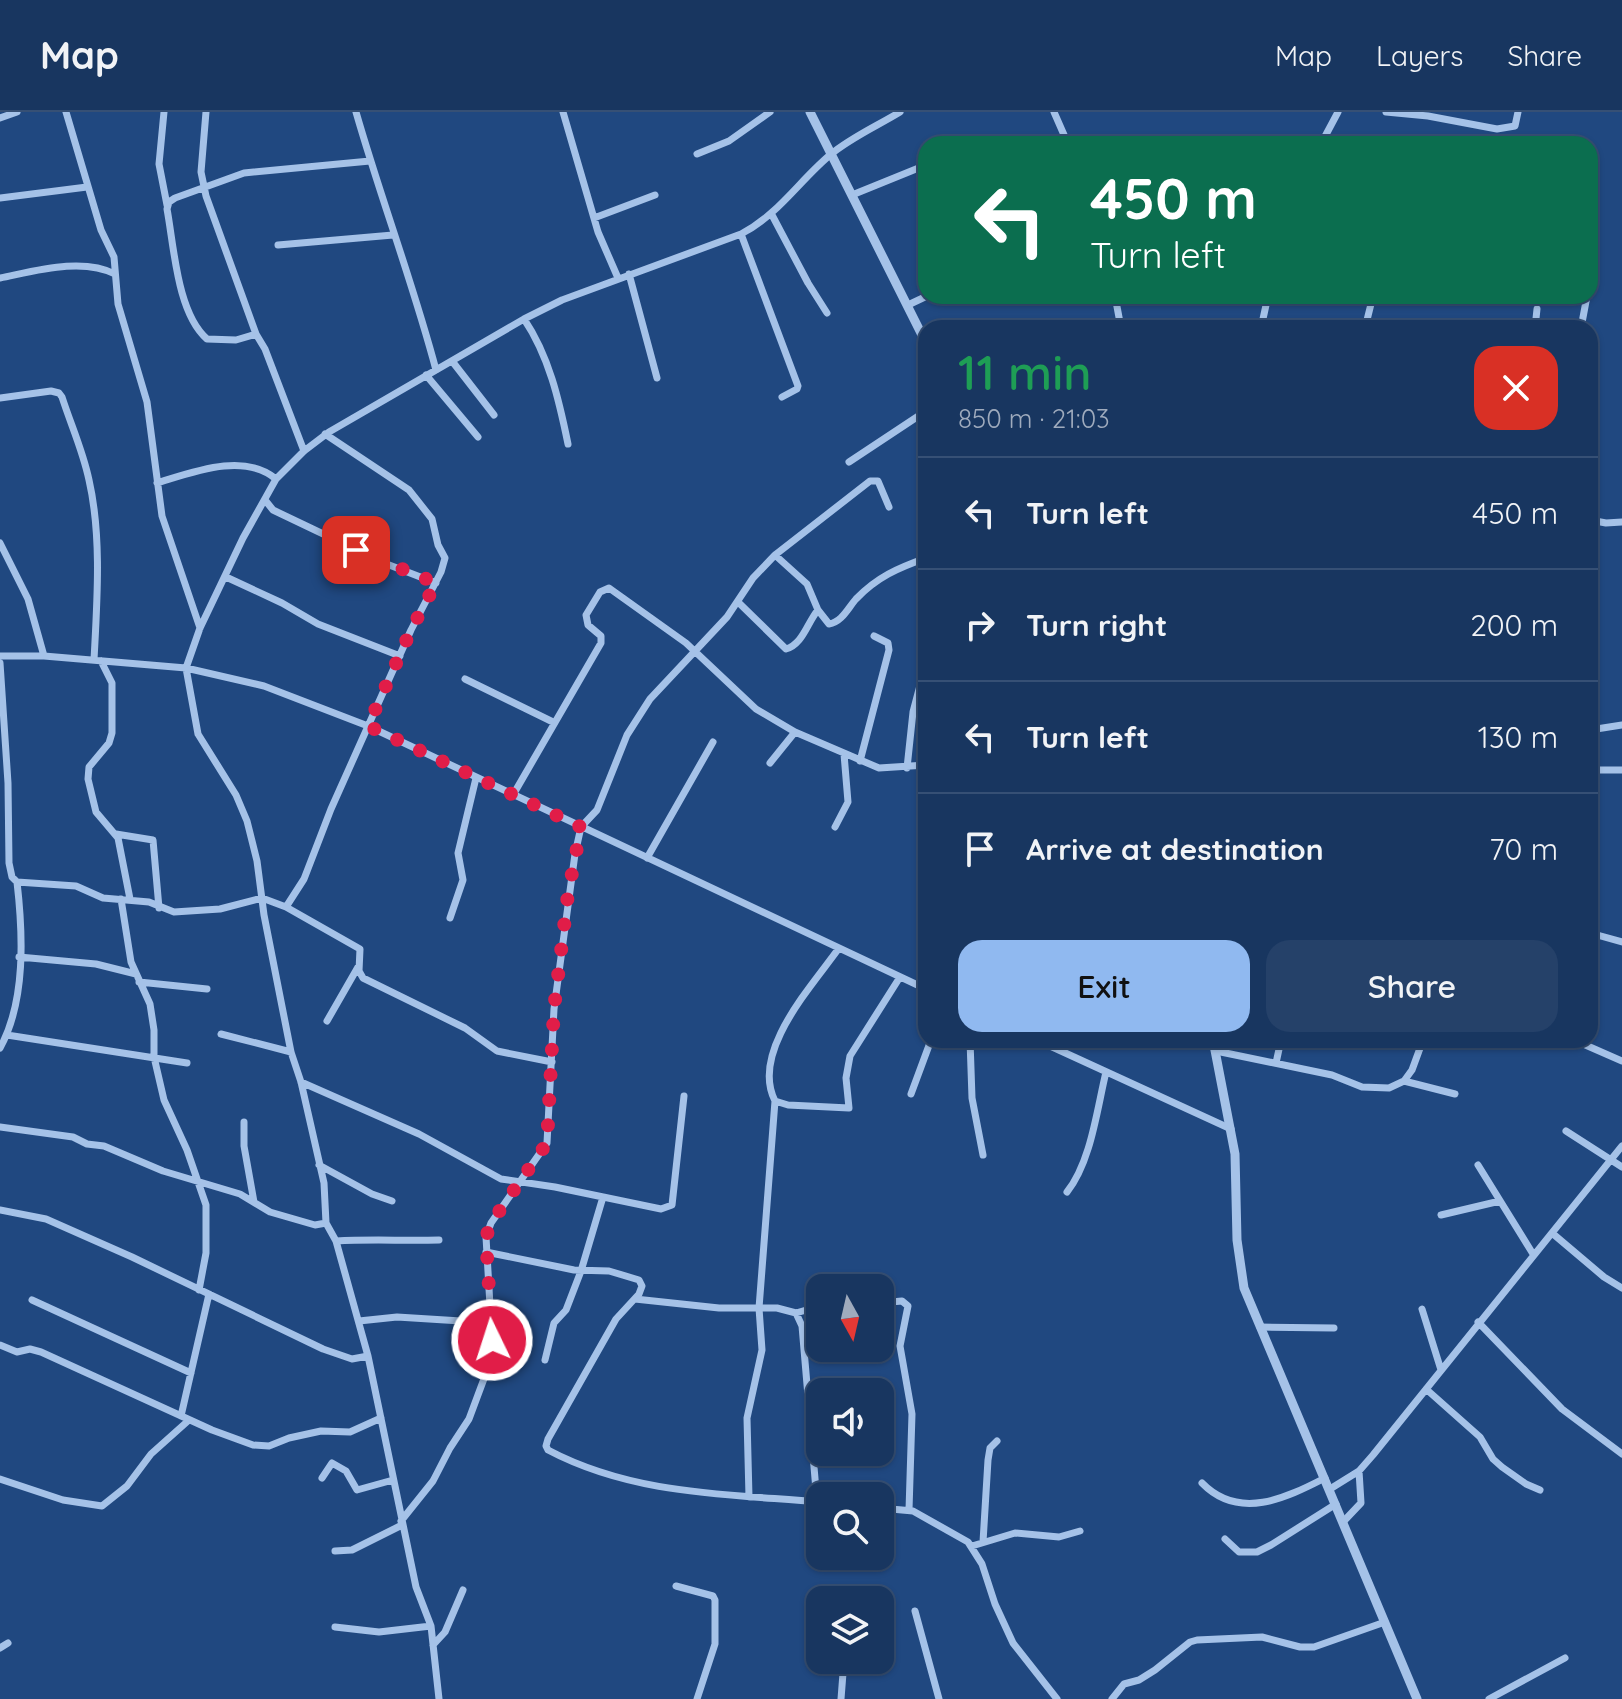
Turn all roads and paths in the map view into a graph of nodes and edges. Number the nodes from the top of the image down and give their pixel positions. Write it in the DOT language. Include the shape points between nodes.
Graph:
graph roads {
  1 [pos="17,112"];
  2 [pos="66,112"];
  3 [pos="164,112"];
  4 [pos="206,112"];
  5 [pos="356,112"];
  6 [pos="563,112"];
  7 [pos="770,112"];
  8 [pos="810,112"];
  9 [pos="900,112"];
  10 [pos="1054,112"];
  11 [pos="1338,112"];
  12 [pos="1386,112"];
  13 [pos="1518,112"];
  14 [pos="4,115"];
  15 [pos="1064,136"];
  16 [pos="1325,136"];
  17 [pos="697,154"];
  18 [pos="831,154"];
  19 [pos="370,161"];
  20 [pos="918,168"];
  21 [pos="87,187"];
  22 [pos="204,187"];
  23 [pos="655,195"];
  24 [pos="852,195"];
  25 [pos="0,198"];
  26 [pos="168,206"];
  27 [pos="772,215"];
  28 [pos="594,218"];
  29 [pos="741,234"];
  30 [pos="393,235"];
  31 [pos="278,245"];
  32 [pos="115,274"];
  33 [pos="629,274"];
  34 [pos="0,278"];
  35 [pos="618,278"];
  36 [pos="918,300"];
  37 [pos="908,305"];
  38 [pos="1537,309"];
  39 [pos="827,313"];
  40 [pos="524,319"];
  41 [pos="1536,320"];
  42 [pos="918,326"];
  43 [pos="256,334"];
  44 [pos="452,361"];
  45 [pos="436,370"];
  46 [pos="426,375"];
  47 [pos="657,378"];
  48 [pos="782,397"];
  49 [pos="0,398"];
  50 [pos="494,415"];
  51 [pos="918,416"];
  52 [pos="325,434"];
  53 [pos="478,437"];
  54 [pos="568,444"];
  55 [pos="304,451"];
  56 [pos="849,462"];
  57 [pos="276,479"];
  58 [pos="157,483"];
  59 [pos="265,500"];
  60 [pos="889,507"];
  61 [pos="273,510"];
  62 [pos="258,512"];
  63 [pos="1598,522"];
  64 [pos="1622,522"];
  65 [pos="0,543"];
  66 [pos="775,555"];
  67 [pos="918,561"];
  68 [pos="226,577"];
  69 [pos="436,583"];
  70 [pos="738,602"];
  71 [pos="818,610"];
  72 [pos="200,628"];
  73 [pos="874,636"];
  74 [pos="693,651"];
  75 [pos="0,656"];
  76 [pos="44,656"];
  77 [pos="400,656"];
  78 [pos="97,660"];
  79 [pos="0,663"];
  80 [pos="186,668"];
  81 [pos="465,679"];
  82 [pos="918,693"];
  83 [pos="553,722"];
  84 [pos="1622,725"];
  85 [pos="368,726"];
  86 [pos="1598,729"];
  87 [pos="795,732"];
  88 [pos="713,742"];
  89 [pos="844,754"];
  90 [pos="860,761"];
  91 [pos="770,763"];
  92 [pos="918,766"];
  93 [pos="907,768"];
  94 [pos="1598,770"];
  95 [pos="1622,770"];
  96 [pos="476,778"];
  97 [pos="513,795"];
  98 [pos="581,827"];
  99 [pos="835,827"];
  100 [pos="116,834"];
  101 [pos="3,836"];
  102 [pos="647,858"];
  103 [pos="17,882"];
  104 [pos="262,898"];
  105 [pos="125,899"];
  106 [pos="286,907"];
  107 [pos="159,908"];
  108 [pos="450,918"];
  109 [pos="1598,935"];
  110 [pos="1622,942"];
  111 [pos="839,948"];
  112 [pos="19,957"];
  113 [pos="359,967"];
  114 [pos="900,977"];
  115 [pos="138,978"];
  116 [pos="918,985"];
  117 [pos="207,989"];
  118 [pos="327,1021"];
  119 [pos="221,1034"];
  120 [pos="7,1035"];
  121 [pos="0,1048"];
  122 [pos="928,1048"];
  123 [pos="970,1048"];
  124 [pos="1054,1048"];
  125 [pos="1215,1048"];
  126 [pos="1279,1048"];
  127 [pos="1420,1048"];
  128 [pos="1592,1048"];
  129 [pos="1216,1051"];
  130 [pos="291,1052"];
  131 [pos="154,1057"];
  132 [pos="1622,1061"];
  133 [pos="552,1062"];
  134 [pos="187,1063"];
  135 [pos="1276,1063"];
  136 [pos="1106,1072"];
  137 [pos="1404,1081"];
  138 [pos="301,1082"];
  139 [pos="911,1094"];
  140 [pos="1455,1094"];
  141 [pos="684,1096"];
  142 [pos="775,1101"];
  143 [pos="244,1122"];
  144 [pos="0,1127"];
  145 [pos="1231,1129"];
  146 [pos="1566,1131"];
  147 [pos="1621,1149"];
  148 [pos="983,1155"];
  149 [pos="1611,1159"];
  150 [pos="319,1165"];
  151 [pos="1478,1165"];
  152 [pos="1622,1167"];
  153 [pos="501,1179"];
  154 [pos="521,1181"];
  155 [pos="200,1183"];
  156 [pos="1067,1192"];
  157 [pos="510,1196"];
  158 [pos="603,1197"];
  159 [pos="392,1201"];
  160 [pos="1500,1201"];
  161 [pos="254,1202"];
  162 [pos="0,1210"];
  163 [pos="1441,1215"];
  164 [pos="326,1223"];
  165 [pos="1552,1233"];
  166 [pos="439,1240"];
  167 [pos="336,1241"];
  168 [pos="486,1252"];
  169 [pos="1533,1254"];
  170 [pos="581,1271"];
  171 [pos="1622,1288"];
  172 [pos="199,1290"];
  173 [pos="209,1294"];
  174 [pos="635,1299"];
  175 [pos="32,1300"];
  176 [pos="894,1302"];
  177 [pos="759,1308"];
  178 [pos="1422,1309"];
  179 [pos="806,1310"];
  180 [pos="796,1313"];
  181 [pos="491,1317"];
  182 [pos="359,1321"];
  183 [pos="1478,1322"];
  184 [pos="1260,1327"];
  185 [pos="1334,1328"];
  186 [pos="0,1345"];
  187 [pos="368,1356"];
  188 [pos="545,1360"];
  189 [pos="1441,1370"];
  190 [pos="191,1373"];
  191 [pos="1426,1389"];
  192 [pos="181,1416"];
  193 [pos="381,1418"];
  194 [pos="189,1420"];
  195 [pos="997,1441"];
  196 [pos="1622,1454"];
  197 [pos="1359,1471"];
  198 [pos="322,1478"];
  199 [pos="1325,1478"];
  200 [pos="0,1479"];
  201 [pos="393,1480"];
  202 [pos="816,1482"];
  203 [pos="1202,1483"];
  204 [pos="1330,1489"];
  205 [pos="1540,1490"];
  206 [pos="749,1497"];
  207 [pos="806,1501"];
  208 [pos="1336,1504"];
  209 [pos="894,1509"];
  210 [pos="909,1510"];
  211 [pos="1343,1522"];
  212 [pos="402,1523"];
  213 [pos="1080,1531"];
  214 [pos="1225,1539"];
  215 [pos="983,1542"];
  216 [pos="972,1546"];
  217 [pos="335,1551"];
  218 [pos="676,1586"];
  219 [pos="463,1590"];
  220 [pos="915,1611"];
  221 [pos="1385,1622"];
  222 [pos="431,1626"];
  223 [pos="335,1627"];
  224 [pos="8,1643"];
  225 [pos="433,1645"];
  226 [pos="0,1648"];
  227 [pos="1565,1658"];
  228 [pos="843,1674"];
  229 [pos="439,1699"];
  230 [pos="697,1699"];
  231 [pos="841,1699"];
  232 [pos="939,1699"];
  233 [pos="1057,1699"];
  234 [pos="1112,1699"];
  235 [pos="1417,1699"];
  236 [pos="1489,1699"];
  1 -- 14 [label="street"];
  2 -- 21 [label="street"];
  3 -- 26 [label="street" via="159,164"];
  4 -- 22 [label="street"];
  5 -- 19 [label="street"];
  6 -- 28 [label="street"];
  7 -- 17 [label="street" via="729,141"];
  8 -- 18 [label="street"];
  9 -- 18 [label="street"];
  10 -- 15 [label="street"];
  11 -- 16 [label="street"];
  12 -- 13 [label="street" via="1497,129 1515,126"];
  18 -- 24 [label="street"];
  18 -- 27 [label="street"];
  19 -- 22 [label="street" via="244,173"];
  19 -- 30 [label="street"];
  20 -- 24 [label="street"];
  21 -- 25 [label="street"];
  21 -- 32 [label="street" via="112,250"];
  22 -- 26 [label="street"];
  22 -- 43 [label="street"];
  23 -- 28 [label="street"];
  24 -- 37 [label="street"];
  26 -- 43 [label="street" via="184,298 200,332 221,341"];
  27 -- 29 [label="street"];
  27 -- 39 [label="street"];
  28 -- 35 [label="street"];
  29 -- 33 [label="street"];
  29 -- 48 [label="street" via="798,386"];
  30 -- 31 [label="street"];
  30 -- 45 [label="street"];
  32 -- 34 [label="street" via="84,266"];
  32 -- 58 [label="street" via="118,304 147,402"];
  33 -- 35 [label="street"];
  33 -- 47 [label="street"];
  35 -- 40 [label="street"];
  36 -- 37 [label="street"];
  37 -- 42 [label="street"];
  38 -- 41 [label="street"];
  40 -- 44 [label="street"];
  40 -- 54 [label="street" via="549,370"];
  43 -- 55 [label="street"];
  44 -- 45 [label="street"];
  44 -- 50 [label="street"];
  45 -- 46 [label="street"];
  46 -- 52 [label="street"];
  46 -- 53 [label="street"];
  49 -- 78 [label="street" via="51,391 62,397 93,504"];
  51 -- 56 [label="street"];
  52 -- 55 [label="street"];
  52 -- 69 [label="street" via="418,499 432,519 443,552"];
  55 -- 57 [label="street"];
  57 -- 58 [label="street" via="259,468 230,466"];
  57 -- 59 [label="street"];
  58 -- 72 [label="street" via="162,516"];
  59 -- 61 [label="street"];
  59 -- 62 [label="street"];
  60 -- 66 [label="street" via="878,481 870,481"];
  61 -- 62 [label="street"];
  61 -- 69 [label="street"];
  62 -- 68 [label="street"];
  63 -- 64 [label="street"];
  65 -- 76 [label="street" via="32,608"];
  66 -- 70 [label="street"];
  66 -- 71 [label="street" via="807,584"];
  67 -- 71 [label="street" via="881,576 835,624"];
  68 -- 72 [label="street"];
  68 -- 77 [label="street" via="318,624"];
  69 -- 77 [label="street"];
  70 -- 71 [label="street" via="786,649 799,642"];
  70 -- 74 [label="street"];
  72 -- 80 [label="street"];
  73 -- 90 [label="street" via="888,643 889,650"];
  74 -- 83 [label="street" via="614,590 604,589 586,615 601,643"];
  74 -- 87 [label="street" via="756,709"];
  74 -- 98 [label="street" via="636,718 597,810"];
  75 -- 76 [label="street"];
  76 -- 78 [label="street"];
  77 -- 85 [label="street"];
  78 -- 80 [label="street"];
  78 -- 100 [label="street" via="112,683 112,733 89,767 88,779 96,812"];
  79 -- 101 [label="street" via="8,783"];
  80 -- 85 [label="street" via="264,686"];
  80 -- 104 [label="street" via="198,734 247,821"];
  81 -- 83 [label="street"];
  82 -- 93 [label="street"];
  83 -- 97 [label="street"];
  84 -- 86 [label="street"];
  85 -- 96 [label="street"];
  85 -- 106 [label="street" via="304,879"];
  87 -- 89 [label="street"];
  87 -- 91 [label="street"];
  88 -- 102 [label="street"];
  89 -- 90 [label="street"];
  89 -- 99 [label="street" via="848,802"];
  90 -- 93 [label="street" via="879,768"];
  92 -- 93 [label="street"];
  94 -- 95 [label="street"];
  96 -- 97 [label="street"];
  96 -- 108 [label="street" via="458,853 463,880"];
  97 -- 98 [label="street"];
  98 -- 102 [label="street"];
  98 -- 133 [label="street" via="568,894"];
  100 -- 105 [label="street"];
  100 -- 107 [label="street" via="153,840"];
  101 -- 103 [label="street"];
  102 -- 111 [label="street"];
  103 -- 105 [label="street" via="76,886 103,898"];
  103 -- 112 [label="street"];
  104 -- 106 [label="street"];
  104 -- 107 [label="street" via="193,912"];
  104 -- 130 [label="street"];
  105 -- 107 [label="street"];
  105 -- 115 [label="street" via="131,962"];
  106 -- 113 [label="street" via="360,949"];
  109 -- 110 [label="street"];
  111 -- 114 [label="street"];
  111 -- 142 [label="street" via="772,1051 769,1080"];
  112 -- 115 [label="street" via="96,964"];
  112 -- 120 [label="street"];
  113 -- 118 [label="street"];
  113 -- 133 [label="street" via="363,978 465,1028 497,1051"];
  114 -- 116 [label="street"];
  114 -- 142 [label="street" via="850,1056 848,1109"];
  115 -- 117 [label="street"];
  115 -- 131 [label="street" via="150,1004"];
  119 -- 130 [label="street"];
  120 -- 121 [label="street"];
  120 -- 131 [label="street"];
  122 -- 139 [label="street"];
  123 -- 148 [label="street" via="972,1098"];
  124 -- 136 [label="street"];
  125 -- 129 [label="street"];
  126 -- 135 [label="street"];
  127 -- 137 [label="street"];
  128 -- 132 [label="street"];
  129 -- 135 [label="street"];
  129 -- 145 [label="street"];
  130 -- 138 [label="street"];
  131 -- 134 [label="street"];
  131 -- 155 [label="street" via="164,1100"];
  133 -- 154 [label="street" via="547,1143"];
  135 -- 137 [label="street" via="1362,1087 1389,1088"];
  136 -- 145 [label="street"];
  136 -- 156 [label="street" via="1078,1179"];
  137 -- 140 [label="street"];
  138 -- 150 [label="street"];
  138 -- 153 [label="street" via="419,1134"];
  141 -- 158 [label="street" via="672,1205 661,1209"];
  142 -- 177 [label="street"];
  143 -- 161 [label="street"];
  144 -- 155 [label="street" via="73,1137"];
  145 -- 184 [label="street" via="1240,1266"];
  146 -- 149 [label="street"];
  147 -- 149 [label="street"];
  149 -- 152 [label="street"];
  149 -- 165 [label="street"];
  150 -- 159 [label="street"];
  150 -- 164 [label="street"];
  151 -- 160 [label="street"];
  153 -- 154 [label="street"];
  153 -- 157 [label="street"];
  154 -- 157 [label="street"];
  154 -- 158 [label="street"];
  155 -- 161 [label="street"];
  155 -- 172 [label="street" via="207,1234"];
  157 -- 168 [label="street" via="491,1223"];
  158 -- 170 [label="street"];
  160 -- 163 [label="street"];
  160 -- 169 [label="street"];
  161 -- 164 [label="street" via="304,1222"];
  162 -- 172 [label="street" via="46,1219"];
  164 -- 167 [label="street"];
  165 -- 169 [label="street"];
  165 -- 171 [label="street"];
  166 -- 167 [label="street"];
  167 -- 182 [label="street"];
  168 -- 170 [label="street"];
  168 -- 181 [label="street"];
  169 -- 183 [label="street"];
  170 -- 174 [label="street" via="609,1271 639,1280 642,1288"];
  170 -- 188 [label="street" via="566,1310 554,1323"];
  172 -- 173 [label="street"];
  173 -- 187 [label="street" via="323,1349 352,1359"];
  173 -- 190 [label="street"];
  174 -- 177 [label="street"];
  174 -- 206 [label="street" via="616,1319 546,1448 618,1479"];
  175 -- 190 [label="street"];
  176 -- 210 [label="street" via="908,1306 900,1346 912,1414"];
  177 -- 180 [label="street"];
  177 -- 206 [label="street" via="762,1350 747,1426"];
  178 -- 189 [label="street"];
  179 -- 180 [label="street"];
  180 -- 202 [label="street" via="802,1326"];
  181 -- 182 [label="street"];
  181 -- 212 [label="street" via="488,1368 469,1419"];
  182 -- 187 [label="street"];
  183 -- 189 [label="street"];
  183 -- 196 [label="street" via="1562,1409"];
  184 -- 185 [label="street"];
  184 -- 199 [label="street"];
  186 -- 192 [label="street" via="17,1352 41,1352"];
  187 -- 193 [label="street"];
  189 -- 191 [label="street"];
  190 -- 192 [label="street"];
  191 -- 197 [label="street"];
  191 -- 205 [label="street" via="1480,1437 1502,1467"];
  192 -- 194 [label="street"];
  193 -- 194 [label="street" via="350,1432 305,1434 269,1446"];
  193 -- 201 [label="street"];
  194 -- 200 [label="street" via="102,1506 63,1500"];
  195 -- 215 [label="street" via="988,1460"];
  197 -- 204 [label="street"];
  197 -- 211 [label="street" via="1361,1503"];
  198 -- 201 [label="street" via="332,1463 346,1471 357,1490"];
  199 -- 203 [label="street" via="1292,1495 1253,1504 1216,1496"];
  199 -- 204 [label="street"];
  201 -- 212 [label="street"];
  204 -- 208 [label="street"];
  206 -- 207 [label="street"];
  208 -- 211 [label="street"];
  208 -- 214 [label="street" via="1257,1552 1239,1552"];
  209 -- 210 [label="street"];
  210 -- 216 [label="street"];
  211 -- 221 [label="street"];
  212 -- 217 [label="street" via="352,1550"];
  212 -- 222 [label="street"];
  213 -- 215 [label="street" via="1059,1537 1015,1533"];
  215 -- 216 [label="street"];
  216 -- 233 [label="street" via="1013,1643"];
  218 -- 230 [label="street" via="714,1598 715,1644"];
  219 -- 225 [label="street" via="445,1632"];
  220 -- 232 [label="street"];
  221 -- 234 [label="street" via="1314,1647 1262,1637 1197,1640 1146,1676 1124,1684"];
  221 -- 235 [label="street"];
  222 -- 223 [label="street" via="379,1632"];
  222 -- 225 [label="street"];
  224 -- 226 [label="street"];
  225 -- 229 [label="street"];
  227 -- 236 [label="street"];
  228 -- 231 [label="street"];
}
